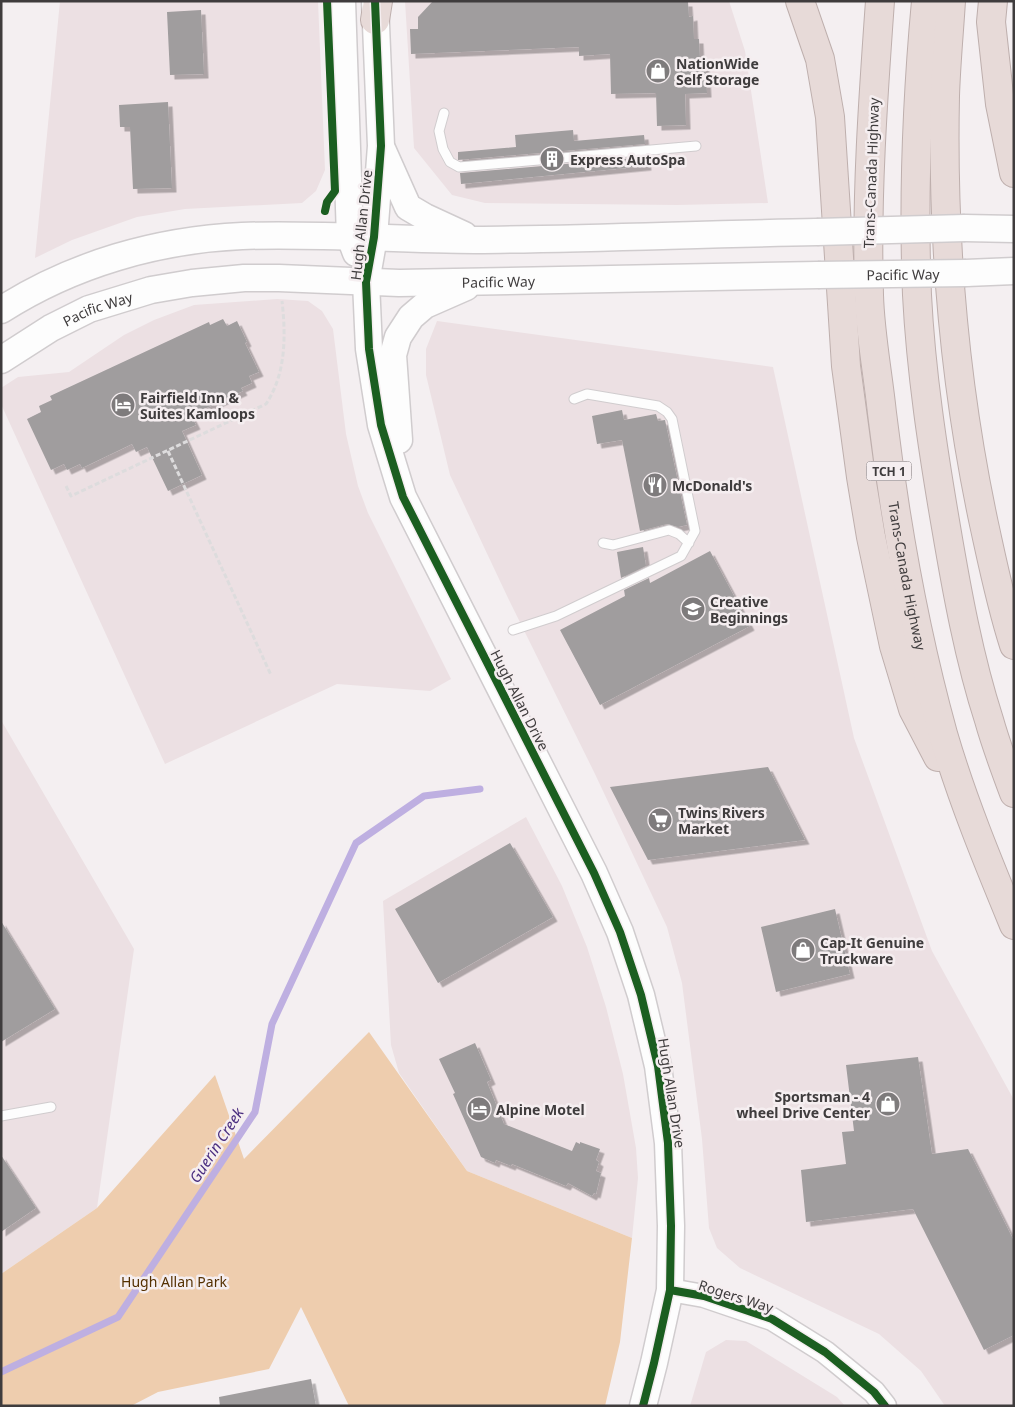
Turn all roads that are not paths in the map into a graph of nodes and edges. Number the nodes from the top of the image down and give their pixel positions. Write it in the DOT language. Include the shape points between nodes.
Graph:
graph roads {
  1 [pos="342,1"];
  2 [pos="800,1"];
  3 [pos="880,1"];
  4 [pos="926,1"];
  5 [pos="951,1"];
  6 [pos="993,1"];
  7 [pos="376,7"];
  8 [pos="1000,104"];
  9 [pos="444,113"];
  10 [pos="1014,129"];
  11 [pos="381,146"];
  12 [pos="696,146"];
  13 [pos="1014,173"];
  14 [pos="1014,229"];
  15 [pos="362,237"];
  16 [pos="474,240"];
  17 [pos="1014,271"];
  18 [pos="366,282"];
  19 [pos="478,282"];
  20 [pos="1,310"];
  21 [pos="1,360"];
  22 [pos="574,399"];
  23 [pos="403,497"];
  24 [pos="604,543"];
  25 [pos="689,543"];
  26 [pos="513,630"];
  27 [pos="1014,645"];
  28 [pos="1014,793"];
  29 [pos="974,829"];
  30 [pos="1014,925"];
  31 [pos="51,1107"];
  32 [pos="1,1116"];
  33 [pos="670,1290"];
  34 [pos="643,1406"];
  35 [pos="885,1406"];
  1 -- 15 [label="main road, Hugh Allan Drive"];
  2 -- 29 [label="highway" via="820,59 830,117 846,366 879,578 894,646 913,709"];
  3 -- 29 [label="highway, Trans-Canada Highway / TCH 1" via="868,211 869,298 887,457 921,650"];
  4 -- 28 [label="highway" via="917,160 918,296 923,361 956,588 988,719"];
  5 -- 27 [label="highway" via="945,95 945,209 950,294 971,461 1002,606"];
  6 -- 8 [label="highway" via="991,22"];
  7 -- 11 [label="main road, Hugh Allan Drive"];
  8 -- 10 [label="highway"];
  8 -- 13 [label="highway"];
  9 -- 12 [label="lane" via="439,131 443,149 450,162 459,167"];
  11 -- 15 [label="main road, Hugh Allan Drive"];
  11 -- 16 [label="main road" via="408,207"];
  14 -- 16 [label="main road, bridge"];
  15 -- 16 [label="main road"];
  15 -- 18 [label="main road, Hugh Allan Drive"];
  15 -- 20 [label="main road" via="241,236 140,250 78,270 37,288"];
  17 -- 19 [label="main road, Pacific Way, bridge"];
  18 -- 19 [label="main road, Pacific Way"];
  18 -- 21 [label="main road, Pacific Way" via="244,278 151,290 89,309 51,328"];
  18 -- 23 [label="main road, Hugh Allan Drive" via="375,393 381,425"];
  19 -- 23 [label="main road" via="425,305 398,337 393,355"];
  22 -- 25 [label="lane" via="587,394 658,406 667,412 672,419 695,531"];
  23 -- 33 [label="main road, Hugh Allan Drive" via="594,873 620,932 638,986 658,1066 668,1143"];
  24 -- 25 [label="lane" via="613,545 669,530"];
  25 -- 26 [label="lane" via="681,556 556,616"];
  29 -- 30 [label="highway, Trans-Canada Highway / TCH 1"];
  31 -- 32 [label="lane"];
  33 -- 34 [label="main road, Hugh Allan Drive"];
  33 -- 35 [label="street, Rogers Way" via="704,1296 772,1319 825,1352 874,1392"];
}
